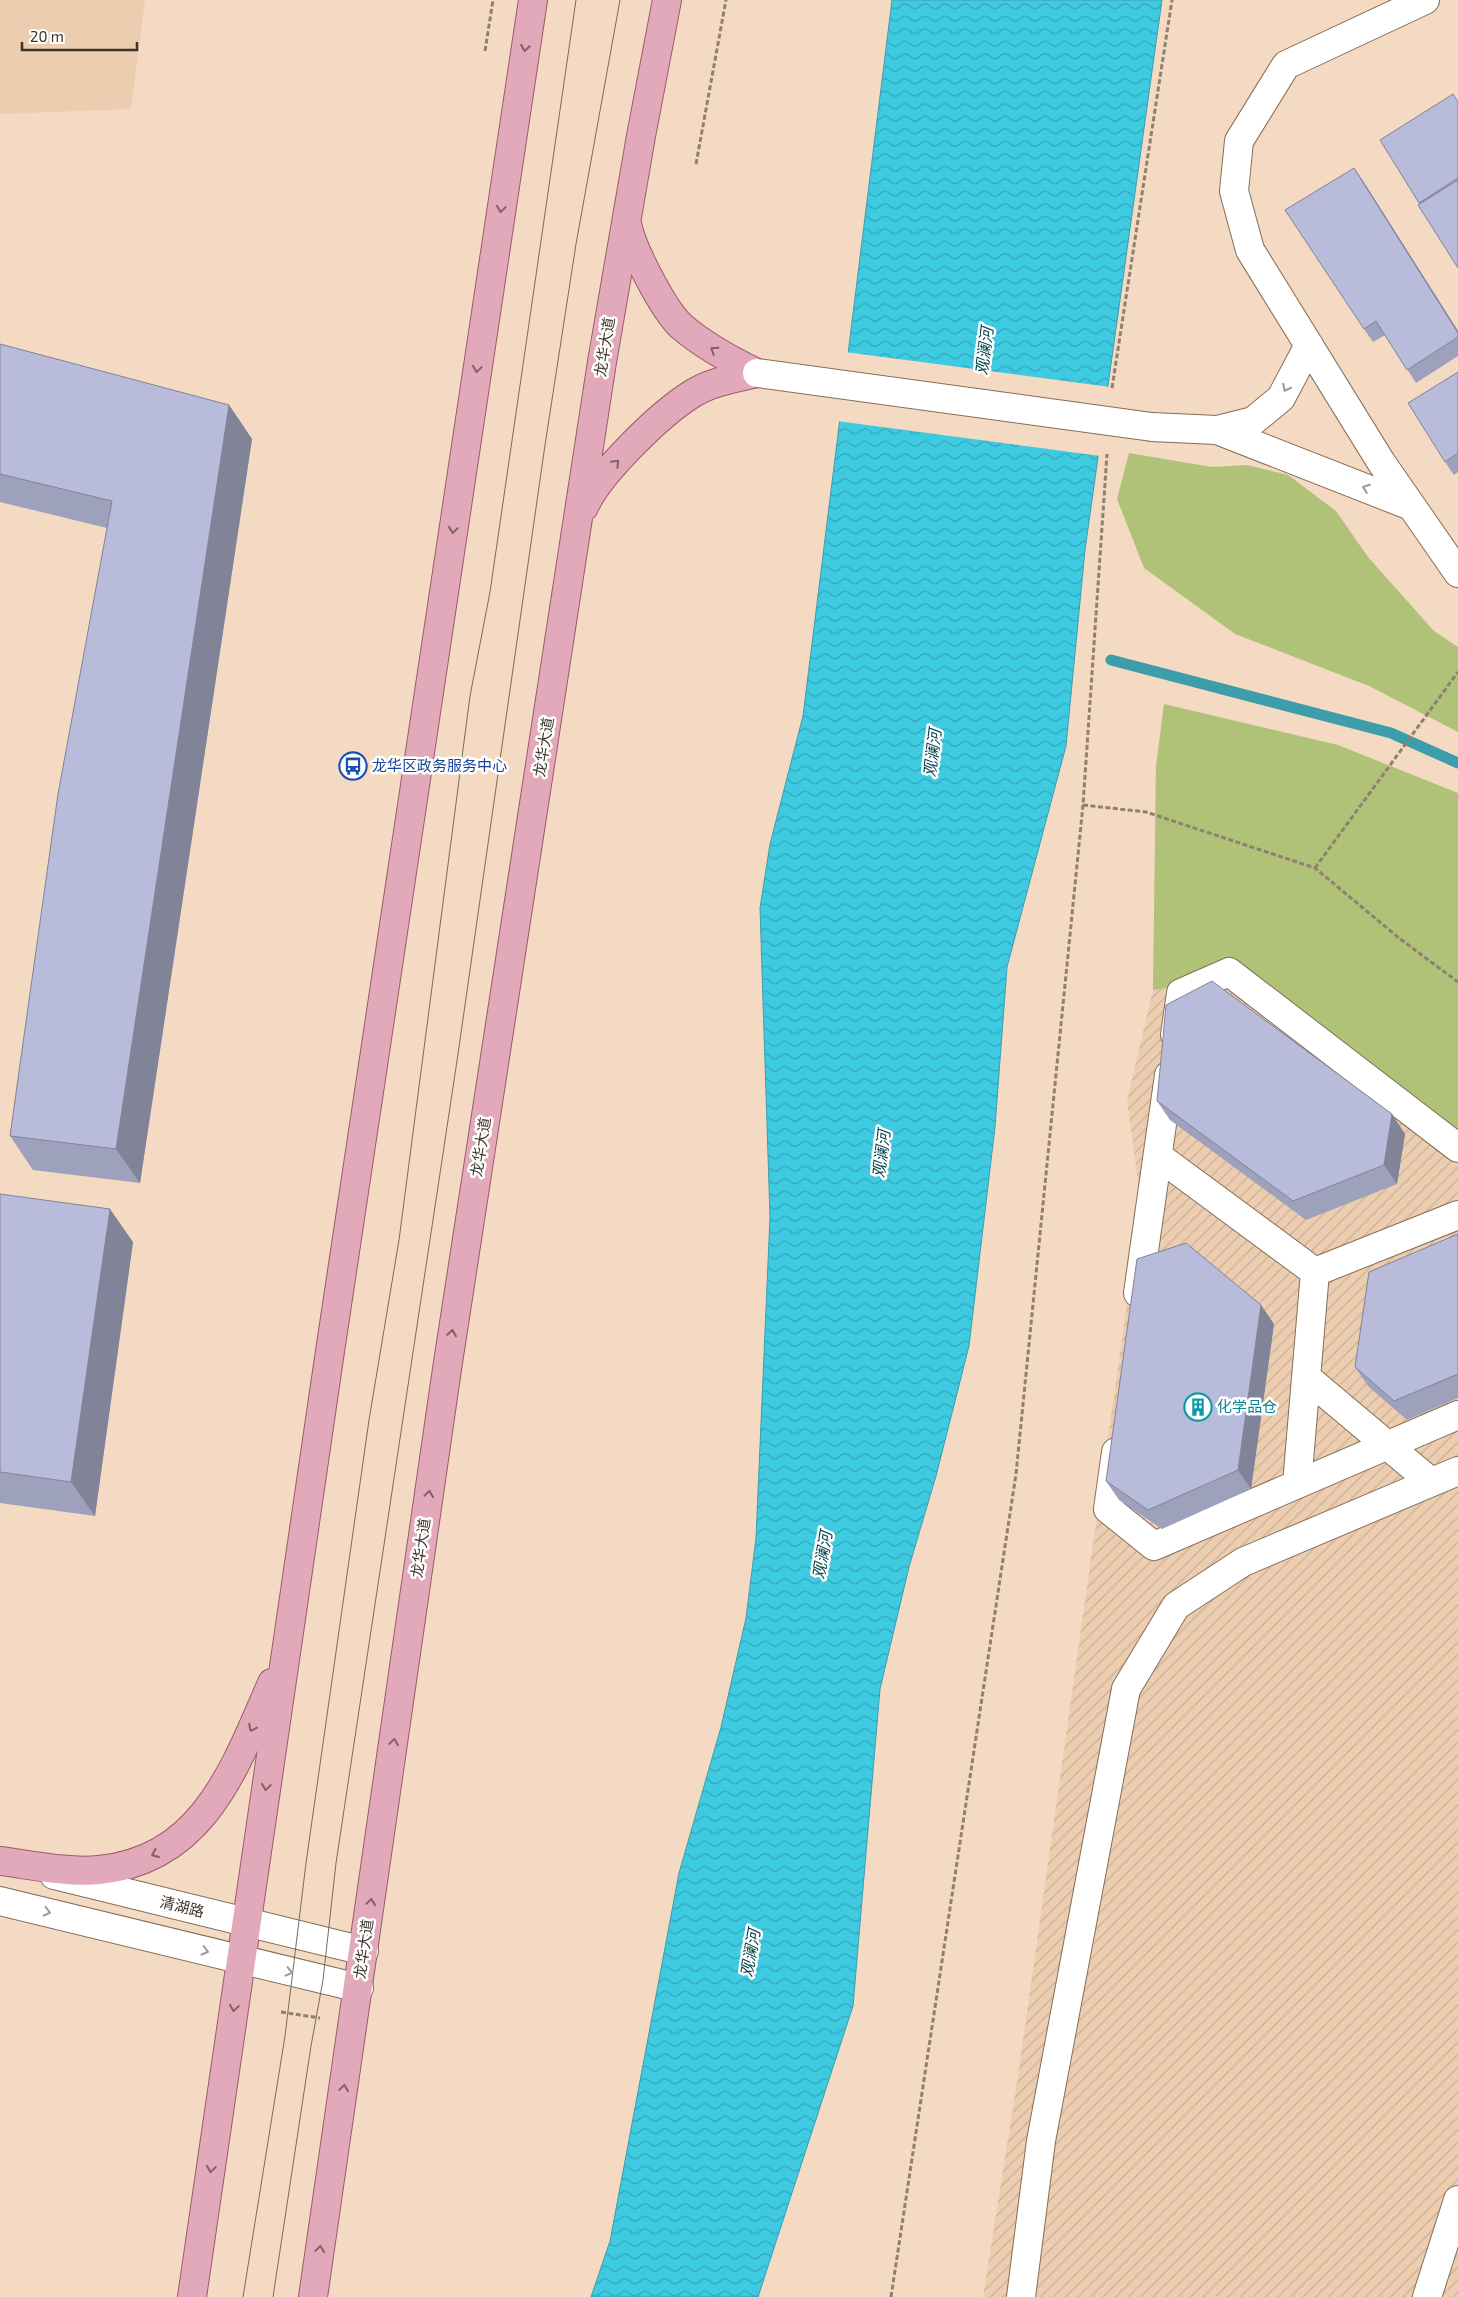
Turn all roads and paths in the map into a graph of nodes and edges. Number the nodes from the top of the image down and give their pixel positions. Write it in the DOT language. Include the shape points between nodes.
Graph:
graph roads {
  1 [pos="493,0"];
  2 [pos="533,0"];
  3 [pos="667,0"];
  4 [pos="726,0"];
  5 [pos="1172,0"];
  6 [pos="1425,0"];
  7 [pos="485,50"];
  8 [pos="696,164"];
  9 [pos="626,219"];
  10 [pos="1309,345"];
  11 [pos="757,373"];
  12 [pos="1111,391"];
  13 [pos="1217,430"];
  14 [pos="1108,449"];
  15 [pos="1411,506"];
  16 [pos="580,518"];
  17 [pos="1458,573"];
  18 [pos="1458,672"];
  19 [pos="1083,805"];
  20 [pos="1315,868"];
  21 [pos="1458,982"];
  22 [pos="1458,1148"];
  23 [pos="1158,1156"];
  24 [pos="1458,1215"];
  25 [pos="1315,1272"];
  26 [pos="1134,1322"];
  27 [pos="1306,1376"];
  28 [pos="1458,1415"];
  29 [pos="1119,1430"];
  30 [pos="1387,1445"];
  31 [pos="1458,1471"];
  32 [pos="1431,1482"];
  33 [pos="1297,1484"];
  34 [pos="286,1652"];
  35 [pos="0,1862"];
  36 [pos="0,1901"];
  37 [pos="246,1923"];
  38 [pos="364,1951"];
  39 [pos="241,1960"];
  40 [pos="359,1988"];
  41 [pos="281,2012"];
  42 [pos="323,2018"];
  43 [pos="1458,2200"];
  44 [pos="192,2297"];
  45 [pos="313,2297"];
  46 [pos="891,2297"];
  47 [pos="1021,2297"];
  48 [pos="1427,2297"];
  1 -- 7 [label="path"];
  2 -- 34 [label="main road, one-way"];
  3 -- 9 [label="main road, 龙华大道"];
  4 -- 8 [label="path"];
  5 -- 12 [label="path"];
  6 -- 10 [label="street" via="1286,65 1239,141 1234,191 1250,250"];
  11 -- 9 [label="main road, one-way" via="728,359 680,325 644,267 631,240"];
  9 -- 16 [label="main road, 龙华大道"];
  10 -- 13 [label="street, one-way" via="1281,398 1253,421"];
  10 -- 15 [label="street"];
  11 -- 13 [label="street, bridge" via="1152,427"];
  16 -- 11 [label="main road, one-way" via="590,493 610,468 671,410 693,393 722,380"];
  15 -- 13 [label="street, one-way"];
  14 -- 19 [label="path"];
  15 -- 17 [label="street"];
  38 -- 16 [label="main road, 龙华大道, one-way" via="445,1379"];
  18 -- 20 [label="path"];
  19 -- 20 [label="path" via="1146,812"];
  19 -- 46 [label="path" via="1016,1474"];
  20 -- 21 [label="path"];
  22 -- 23 [label="street" via="1229,972 1181,993"];
  23 -- 25 [label="street"];
  23 -- 26 [label="street"];
  24 -- 25 [label="street"];
  25 -- 27 [label="street"];
  27 -- 30 [label="street"];
  27 -- 33 [label="street"];
  28 -- 30 [label="street"];
  29 -- 33 [label="street" via="1108,1509 1154,1546"];
  30 -- 32 [label="street"];
  30 -- 33 [label="street"];
  31 -- 32 [label="street"];
  32 -- 47 [label="street" via="1243,1562 1176,1606 1126,1689 1041,2141"];
  34 -- 35 [label="main road, one-way" via="215,1800 188,1832 163,1850 132,1864 116,1867 76,1870"];
  34 -- 37 [label="main road, one-way"];
  35 -- 37 [label="street, 清湖路"];
  36 -- 39 [label="street, one-way"];
  37 -- 38 [label="street, 清湖路"];
  37 -- 39 [label="main road"];
  38 -- 40 [label="main road, 龙华大道"];
  39 -- 40 [label="street, one-way"];
  39 -- 44 [label="main road, one-way"];
  45 -- 40 [label="main road, 龙华大道, one-way"];
  41 -- 42 [label="path"];
  43 -- 48 [label="street"];
}
